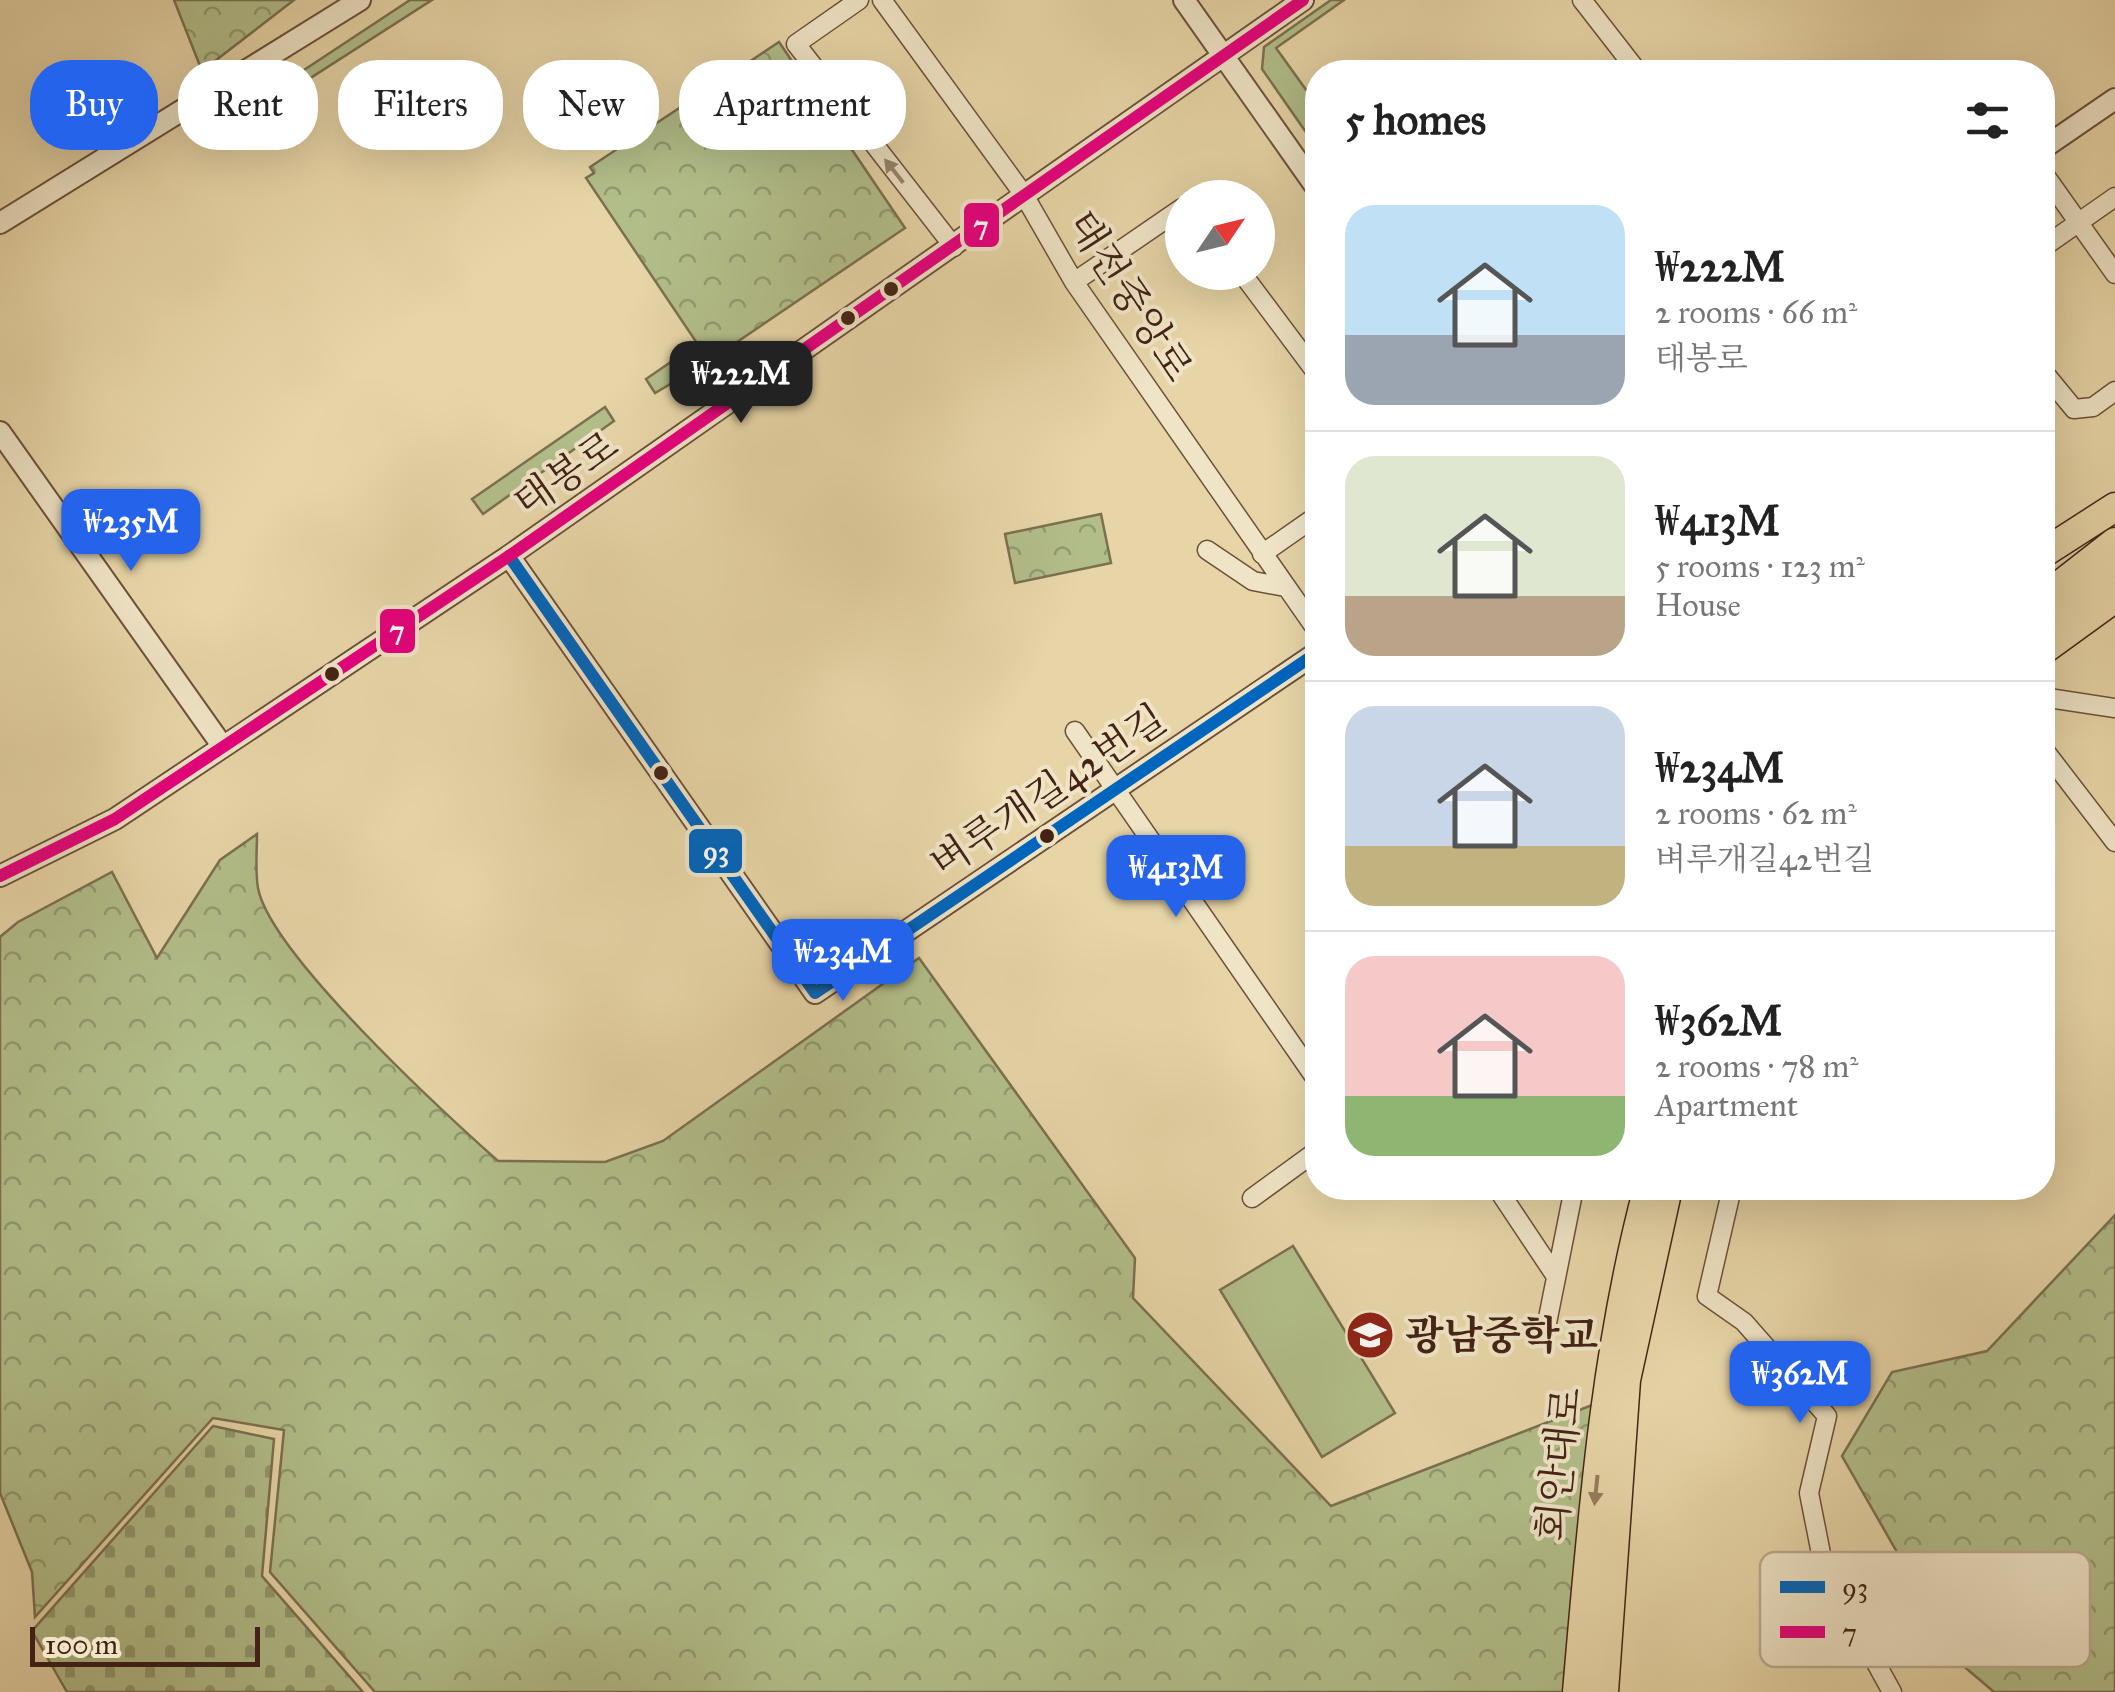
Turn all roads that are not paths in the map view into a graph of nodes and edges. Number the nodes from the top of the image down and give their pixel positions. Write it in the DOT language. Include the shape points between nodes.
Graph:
graph roads {
  1 [pos="360,0"];
  2 [pos="859,0"];
  3 [pos="882,0"];
  4 [pos="1184,0"];
  5 [pos="1302,0"];
  6 [pos="1582,0"];
  7 [pos="1225,56"];
  8 [pos="1629,60"];
  9 [pos="2115,99"];
  10 [pos="2055,140"];
  11 [pos="1305,171"];
  12 [pos="2055,189"];
  13 [pos="1024,195"];
  14 [pos="2115,197"];
  15 [pos="1165,220"];
  16 [pos="2079,222"];
  17 [pos="0,223"];
  18 [pos="2055,239"];
  19 [pos="954,248"];
  20 [pos="2115,274"];
  21 [pos="1074,282"];
  22 [pos="1254,290"];
  23 [pos="1305,358"];
  24 [pos="2055,386"];
  25 [pos="2115,392"];
  26 [pos="0,432"];
  27 [pos="2115,507"];
  28 [pos="1305,524"];
  29 [pos="2115,542"];
  30 [pos="2055,546"];
  31 [pos="1207,550"];
  32 [pos="1262,554"];
  33 [pos="509,556"];
  34 [pos="2115,566"];
  35 [pos="1284,587"];
  36 [pos="2055,589"];
  37 [pos="2115,598"];
  38 [pos="2055,612"];
  39 [pos="1305,615"];
  40 [pos="2055,642"];
  41 [pos="1305,661"];
  42 [pos="2055,699"];
  43 [pos="2115,708"];
  44 [pos="1075,732"];
  45 [pos="222,744"];
  46 [pos="2055,764"];
  47 [pos="1113,787"];
  48 [pos="2115,842"];
  49 [pos="0,876"];
  50 [pos="1305,1063"];
  51 [pos="1305,1159"];
  52 [pos="1252,1198"];
  53 [pos="1505,1200"];
  54 [pos="1571,1200"];
  55 [pos="1645,1200"];
  56 [pos="1665,1200"];
  57 [pos="1729,1200"];
  58 [pos="1555,1276"];
  59 [pos="1546,1328"];
  60 [pos="1821,1552"];
  61 [pos="1878,1667"];
  62 [pos="1577,1692"];
  63 [pos="1604,1692"];
  64 [pos="1892,1692"];
  1 -- 17 [label="street"];
  19 -- 2 [label="street, one-way" via="796,44"];
  3 -- 13 [label="street, 태전중앙로"];
  4 -- 7 [label="street"];
  5 -- 7 [label="street, 태봉로"];
  6 -- 8 [label="street"];
  7 -- 11 [label="street"];
  7 -- 13 [label="street, 태봉로"];
  9 -- 10 [label="street"];
  12 -- 16 [label="street"];
  13 -- 19 [label="street, 태봉로"];
  13 -- 21 [label="street, 태전중앙로"];
  14 -- 16 [label="street"];
  15 -- 21 [label="street"];
  16 -- 18 [label="street"];
  16 -- 20 [label="street"];
  19 -- 33 [label="street, 태봉로"];
  21 -- 32 [label="street, 태전중앙로"];
  22 -- 23 [label="street"];
  24 -- 25 [label="street" via="2074,409 2092,407"];
  26 -- 45 [label="street"];
  27 -- 30 [label="highway"];
  28 -- 32 [label="street"];
  29 -- 36 [label="highway"];
  31 -- 35 [label="street" via="1253,581"];
  32 -- 35 [label="street, 태전중앙로"];
  33 -- 45 [label="street, 태봉로"];
  33 -- 47 [label="street, 벼루개길42번길" via="815,993"];
  34 -- 38 [label="highway"];
  35 -- 39 [label="street, 태전중앙로"];
  37 -- 40 [label="highway"];
  41 -- 47 [label="street, 벼루개길42번길"];
  42 -- 43 [label="street"];
  44 -- 47 [label="street"];
  45 -- 49 [label="street, 태봉로" via="115,819"];
  46 -- 48 [label="street"];
  47 -- 50 [label="street"];
  51 -- 52 [label="street"];
  53 -- 58 [label="street"];
  54 -- 58 [label="street"];
  55 -- 62 [label="highway, 회안대로, one-way" via="1610,1365"];
  56 -- 63 [label="highway, 회안대로" via="1626,1380"];
  57 -- 60 [label="street" via="1707,1296 1744,1322 1827,1416 1809,1492"];
  58 -- 59 [label="street"];
  61 -- 64 [label="street"];
}
